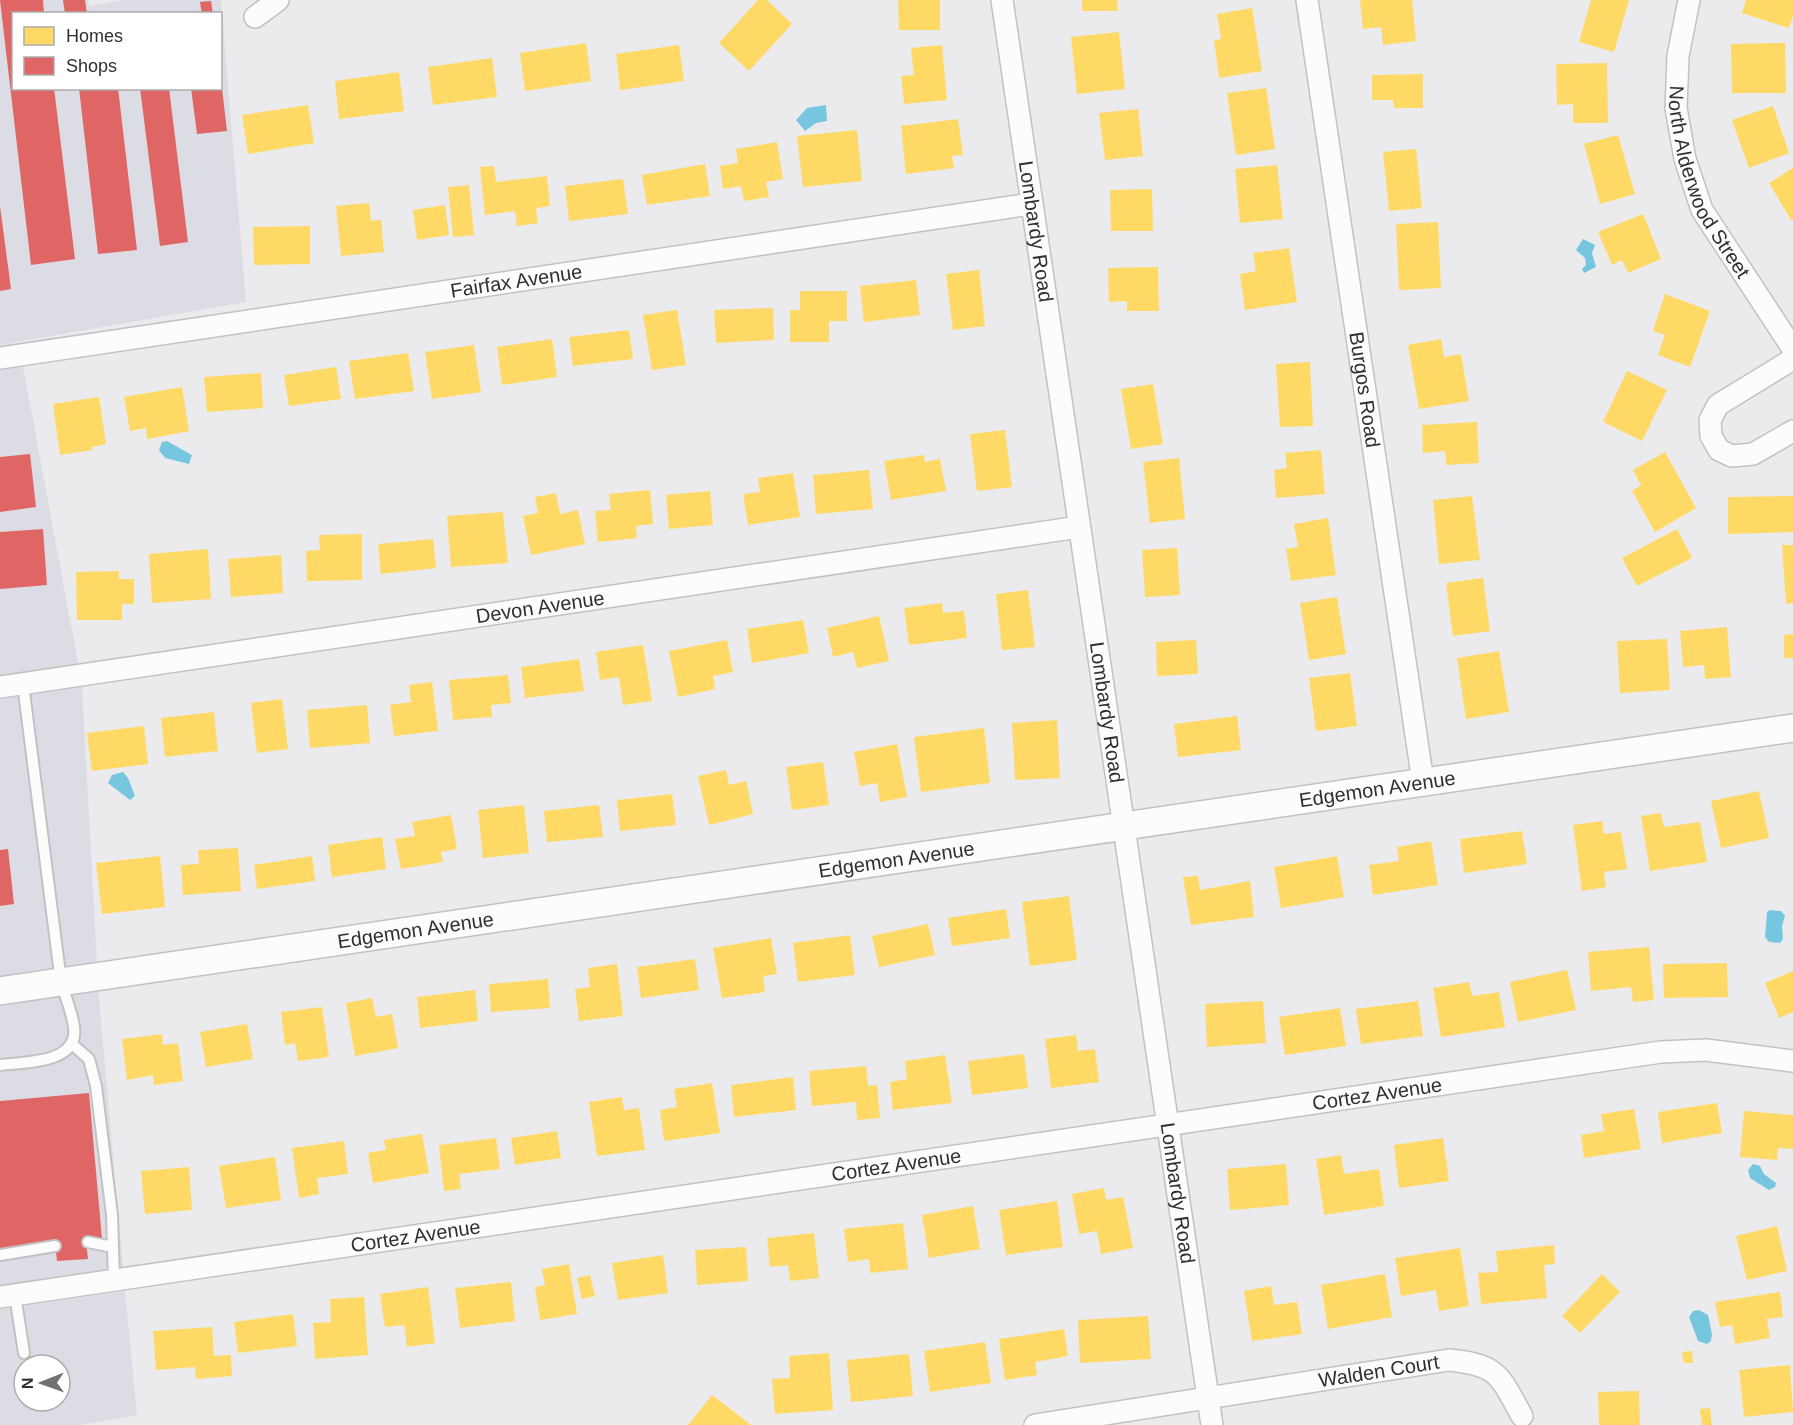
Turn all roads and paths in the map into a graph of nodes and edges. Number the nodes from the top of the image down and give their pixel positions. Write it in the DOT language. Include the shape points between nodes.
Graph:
graph roads {
  1 [pos="278,0"];
  2 [pos="1002,0"];
  3 [pos="1307,0"];
  4 [pos="1689,0"];
  5 [pos="255,17"];
  6 [pos="1031,204"];
  7 [pos="1793,349"];
  8 [pos="0,358"];
  9 [pos="1793,359"];
  10 [pos="1793,431"];
  11 [pos="1079,527"];
  12 [pos="23,684"];
  13 [pos="0,687"];
  14 [pos="1793,728"];
  15 [pos="1423,782"];
  16 [pos="1124,825"];
  17 [pos="61,982"];
  18 [pos="0,991"];
  19 [pos="72,1044"];
  20 [pos="1793,1060"];
  21 [pos="0,1065"];
  22 [pos="1166,1126"];
  23 [pos="88,1242"];
  24 [pos="55,1246"];
  25 [pos="113,1247"];
  26 [pos="0,1255"];
  27 [pos="114,1280"];
  28 [pos="7,1296"];
  29 [pos="24,1353"];
  30 [pos="1209,1397"];
  31 [pos="1522,1416"];
  32 [pos="1035,1425"];
  33 [pos="1212,1425"];
  1 -- 5 [label="street"];
  2 -- 6 [label="street, Lombardy Road"];
  3 -- 15 [label="street, Burgos Road"];
  4 -- 7 [label="street, North Alderwood Street" via="1678,56 1676,108 1685,159 1702,210"];
  6 -- 8 [label="street, Fairfax Avenue"];
  6 -- 11 [label="street, Lombardy Road"];
  9 -- 10 [label="street" via="1718,405 1710,420 1711,436 1719,450 1732,456 1754,454"];
  11 -- 12 [label="street, Devon Avenue"];
  11 -- 16 [label="street, Lombardy Road"];
  12 -- 13 [label="street, Devon Avenue"];
  12 -- 17 [label="lane"];
  14 -- 15 [label="street, Edgemon Avenue"];
  15 -- 16 [label="street, Edgemon Avenue"];
  16 -- 17 [label="street, Edgemon Avenue"];
  16 -- 22 [label="street, Lombardy Road"];
  17 -- 18 [label="street, Edgemon Avenue"];
  17 -- 19 [label="lane" via="75,1029"];
  19 -- 21 [label="lane" via="62,1054 46,1059"];
  19 -- 25 [label="lane" via="89,1059 96,1086"];
  20 -- 22 [label="street, Cortez Avenue" via="1706,1050 1661,1052"];
  22 -- 27 [label="street, Cortez Avenue"];
  22 -- 30 [label="street, Lombardy Road"];
  23 -- 25 [label="lane"];
  24 -- 26 [label="lane"];
  25 -- 27 [label="lane"];
  27 -- 28 [label="street, Cortez Avenue"];
  28 -- 29 [label="lane"];
  30 -- 31 [label="street, Walden Court" via="1449,1360 1479,1363 1501,1378"];
  30 -- 32 [label="street, Walden Court"];
  30 -- 33 [label="street, Lombardy Road"];
}
